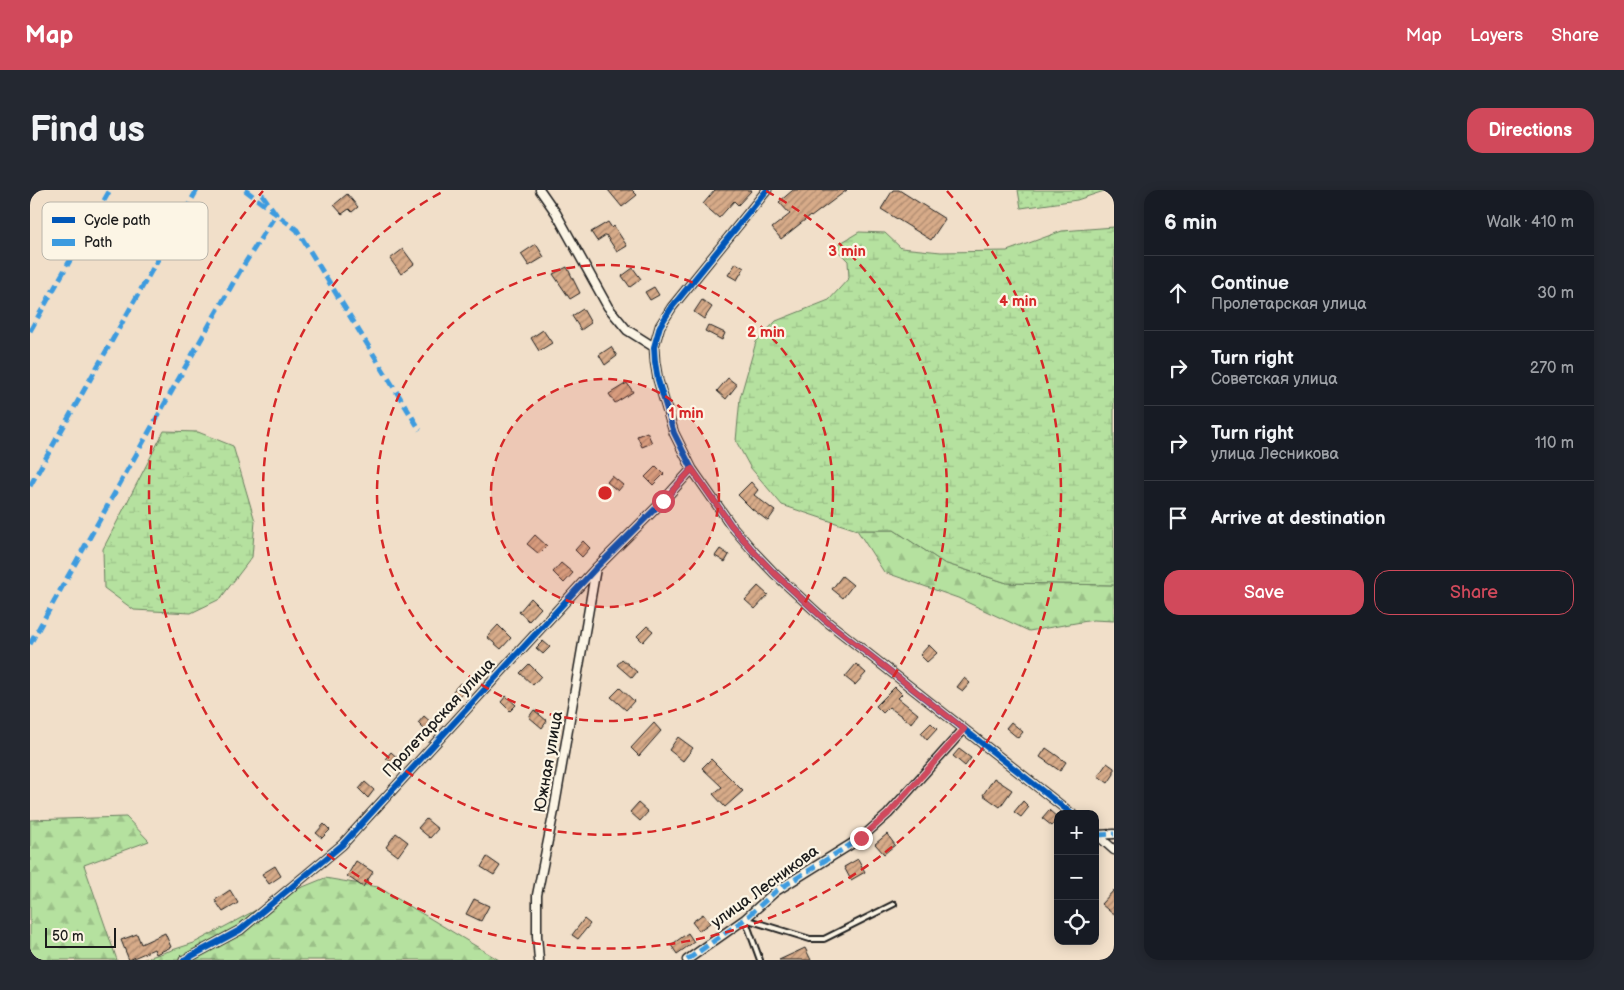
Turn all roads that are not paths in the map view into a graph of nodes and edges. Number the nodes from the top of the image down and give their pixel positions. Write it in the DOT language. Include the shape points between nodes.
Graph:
graph roads {
  1 [pos="540,190"];
  2 [pos="767,190"];
  3 [pos="654,347"];
  4 [pos="692,469"];
  5 [pos="596,568"];
  6 [pos="964,729"];
  7 [pos="1067,810"];
  8 [pos="1099,834"];
  9 [pos="1114,834"];
  10 [pos="1099,836"];
  11 [pos="1114,850"];
  12 [pos="894,904"];
  13 [pos="745,918"];
  14 [pos="184,960"];
  15 [pos="540,960"];
  16 [pos="687,960"];
  17 [pos="760,960"];
  1 -- 3 [label="street" via="608,307 627,330"];
  2 -- 3 [label="street" via="672,307 660,326"];
  3 -- 4 [label="street" via="658,380 674,433"];
  4 -- 5 [label="street, Пролетарская улица"];
  4 -- 6 [label="street" via="731,525 775,574 825,620"];
  5 -- 14 [label="street, Пролетарская улица" via="342,845 240,930"];
  5 -- 15 [label="street, Южная улица" via="538,895"];
  6 -- 7 [label="street"];
  6 -- 13 [label="street, улица Лесникова" via="875,826 776,891"];
  8 -- 9 [label="street"];
  10 -- 11 [label="street"];
  12 -- 13 [label="lane" via="824,940 810,939"];
  13 -- 16 [label="street, улица Лесникова"];
  13 -- 17 [label="lane"];
}
